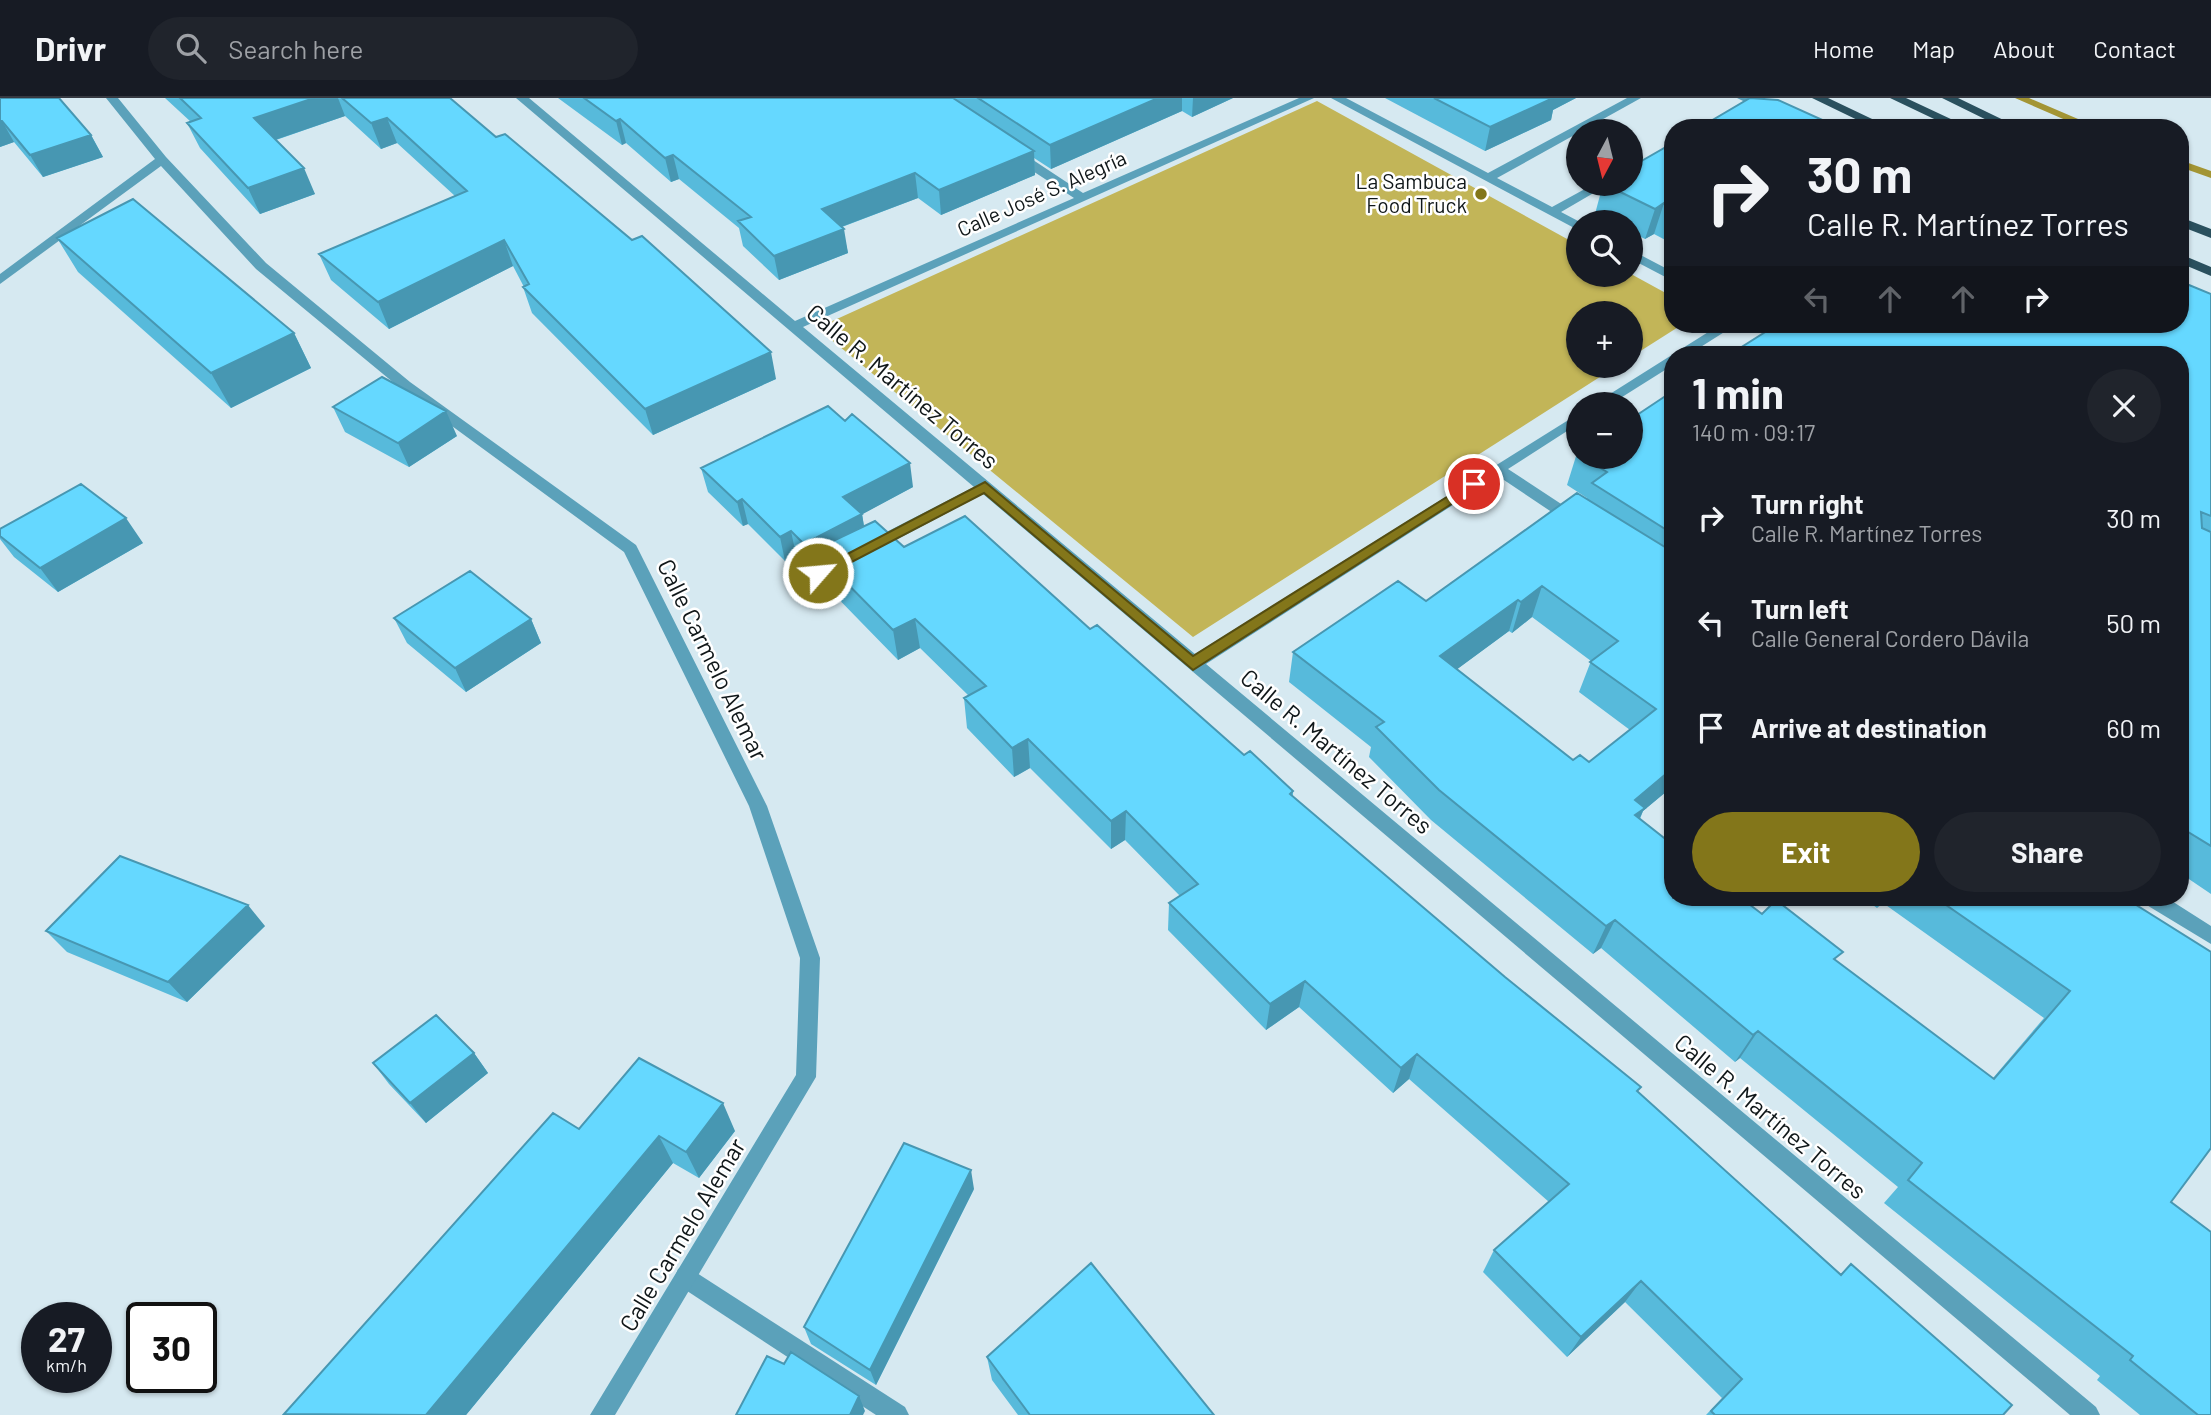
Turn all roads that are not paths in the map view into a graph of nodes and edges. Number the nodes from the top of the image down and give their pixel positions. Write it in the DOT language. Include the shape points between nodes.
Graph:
graph roads {
  1 [pos="113,98"];
  2 [pos="522,98"];
  3 [pos="1308,98"];
  4 [pos="1337,98"];
  5 [pos="1634,98"];
  6 [pos="1818,98"];
  7 [pos="1896,98"];
  8 [pos="1948,98"];
  9 [pos="1748,102"];
  10 [pos="1787,119"];
  11 [pos="1865,119"];
  12 [pos="1944,119"];
  13 [pos="1994,119"];
  14 [pos="1011,151"];
  15 [pos="162,160"];
  16 [pos="1490,177"];
  17 [pos="1581,196"];
  18 [pos="1081,197"];
  19 [pos="1552,212"];
  20 [pos="1566,220"];
  21 [pos="2189,225"];
  22 [pos="2211,234"];
  23 [pos="1643,261"];
  24 [pos="2189,262"];
  25 [pos="1664,272"];
  26 [pos="2211,272"];
  27 [pos="0,280"];
  28 [pos="792,327"];
  29 [pos="1715,333"];
  30 [pos="1777,333"];
  31 [pos="1694,346"];
  32 [pos="1802,346"];
  33 [pos="1664,365"];
  34 [pos="1620,392"];
  35 [pos="1566,426"];
  36 [pos="1497,469"];
  37 [pos="985,487"];
  38 [pos="1585,527"];
  39 [pos="854,555"];
  40 [pos="1193,664"];
  41 [pos="2164,906"];
  42 [pos="2211,936"];
  43 [pos="686,1277"];
  44 [pos="602,1415"];
  45 [pos="897,1415"];
  46 [pos="2088,1415"];
  1 -- 15 [label="street, Calle Carmelo Alemar"];
  2 -- 28 [label="street, Calle R. Martínez Torres"];
  3 -- 18 [label="street, Calle José S. Alegría"];
  4 -- 16 [label="street"];
  5 -- 16 [label="street"];
  6 -- 11 [label="highway"];
  7 -- 12 [label="highway"];
  8 -- 13 [label="highway"];
  9 -- 10 [label="street"];
  14 -- 18 [label="street"];
  15 -- 27 [label="street"];
  15 -- 43 [label="street, Calle Carmelo Alemar" via="261,266 405,385 630,549 758,806 810,958 807,1077"];
  16 -- 19 [label="street"];
  17 -- 19 [label="street"];
  18 -- 28 [label="street, Calle José S. Alegría"];
  19 -- 20 [label="street"];
  21 -- 22 [label="highway"];
  23 -- 25 [label="street"];
  24 -- 26 [label="highway"];
  28 -- 37 [label="street, Calle R. Martínez Torres"];
  29 -- 31 [label="street"];
  30 -- 32 [label="street"];
  33 -- 34 [label="street"];
  35 -- 36 [label="street"];
  36 -- 38 [label="street"];
  36 -- 40 [label="street"];
  37 -- 39 [label="street"];
  37 -- 40 [label="street, Calle R. Martínez Torres"];
  40 -- 46 [label="street, Calle R. Martínez Torres"];
  41 -- 42 [label="street"];
  43 -- 44 [label="street, Calle Carmelo Alemar"];
  43 -- 45 [label="street"];
}
